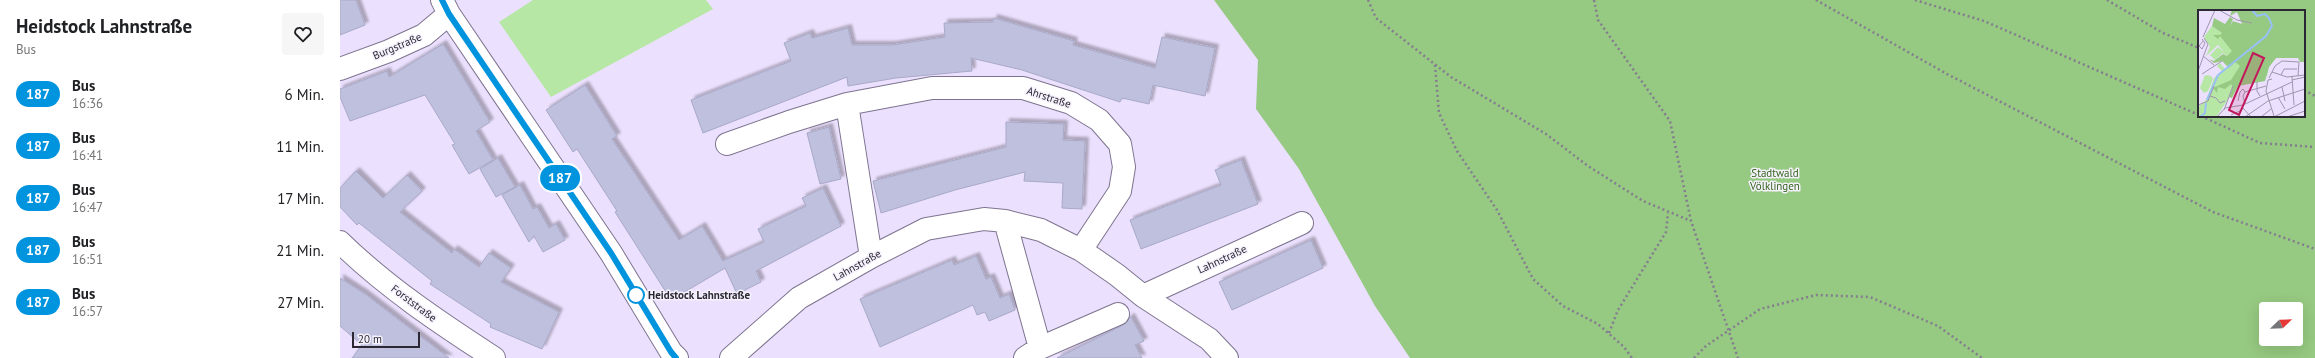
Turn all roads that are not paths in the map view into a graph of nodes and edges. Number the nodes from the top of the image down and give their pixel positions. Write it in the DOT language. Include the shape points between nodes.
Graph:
graph roads {
  1 [pos="446,7"];
  2 [pos="340,69"];
  3 [pos="847,104"];
  4 [pos="727,144"];
  5 [pos="1004,220"];
  6 [pos="1302,223"];
  7 [pos="340,242"];
  8 [pos="1081,250"];
  9 [pos="871,256"];
  10 [pos="1143,296"];
  11 [pos="1118,314"];
  12 [pos="1033,353"];
  13 [pos="669,356"];
  14 [pos="494,358"];
  15 [pos="731,358"];
  16 [pos="1227,358"];
  1 -- 2 [label="street, Burgstraße" via="424,35"];
  1 -- 13 [label="street" via="611,253"];
  3 -- 4 [label="street, Ahrstraße"];
  3 -- 8 [label="street, Ahrstraße" via="932,88 1023,88 1071,103 1099,120 1120,144 1124,167 1120,191"];
  3 -- 9 [label="street"];
  5 -- 8 [label="street, Lahnstraße" via="1041,230"];
  5 -- 9 [label="street, Lahnstraße" via="984,219 926,229"];
  5 -- 12 [label="street"];
  6 -- 10 [label="street, Lahnstraße"];
  7 -- 14 [label="street, Forststraße" via="363,264 432,318"];
  8 -- 10 [label="street, Lahnstraße"];
  9 -- 15 [label="street, Lahnstraße" via="799,298"];
  10 -- 16 [label="street, Lahnstraße" via="1209,339"];
  11 -- 12 [label="street"];
}
